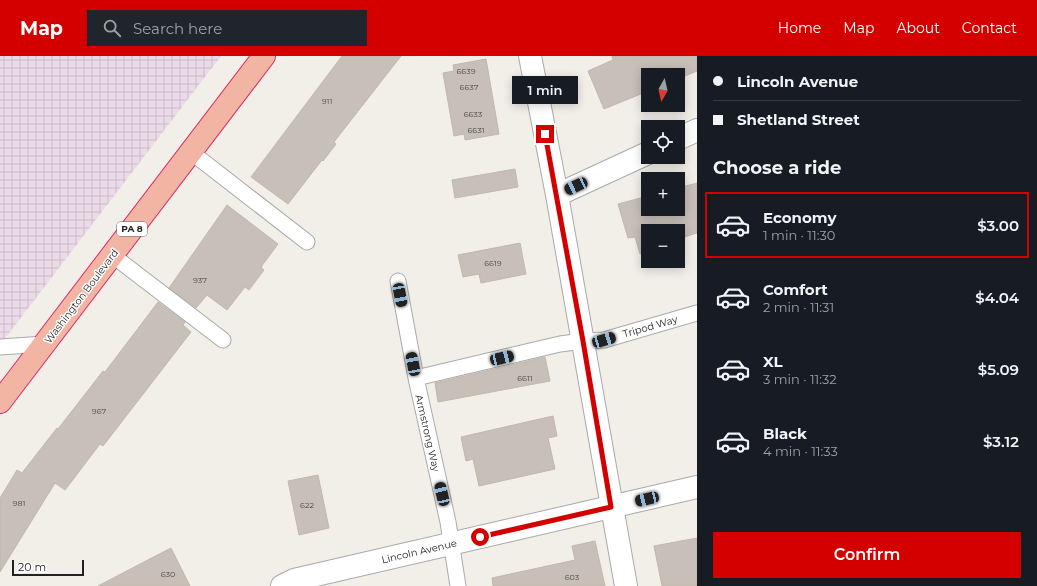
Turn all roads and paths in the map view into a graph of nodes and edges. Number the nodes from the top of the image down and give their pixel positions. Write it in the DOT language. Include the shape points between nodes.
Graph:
graph roads {
  1 [pos="264,56"];
  2 [pos="530,56"];
  3 [pos="697,130"];
  4 [pos="685,136"];
  5 [pos="191,152"];
  6 [pos="641,156"];
  7 [pos="557,195"];
  8 [pos="307,242"];
  9 [pos="112,255"];
  10 [pos="398,281"];
  11 [pos="697,313"];
  12 [pos="223,340"];
  13 [pos="583,341"];
  14 [pos="44,344"];
  15 [pos="0,347"];
  16 [pos="416,378"];
  17 [pos="0,402"];
  18 [pos="697,488"];
  19 [pos="611,507"];
  20 [pos="451,544"];
  21 [pos="290,584"];
  22 [pos="458,586"];
  23 [pos="626,586"];
  1 -- 5 [label="highway, Washington Boulevard / PA 8"];
  2 -- 7 [label="street"];
  3 -- 4 [label="street"];
  5 -- 8 [label="lane"];
  5 -- 9 [label="highway, Washington Boulevard / PA 8"];
  6 -- 7 [label="street"];
  7 -- 13 [label="street"];
  9 -- 12 [label="lane"];
  9 -- 14 [label="highway, Washington Boulevard / PA 8"];
  10 -- 16 [label="lane, Armstrong Way"];
  11 -- 13 [label="lane, Tripod Way" via="604,340"];
  13 -- 16 [label="lane, Tripod Way" via="560,344"];
  13 -- 19 [label="street"];
  14 -- 15 [label="lane"];
  14 -- 17 [label="highway, Washington Boulevard / PA 8"];
  16 -- 20 [label="lane, Armstrong Way"];
  18 -- 19 [label="street, Lincoln Avenue"];
  19 -- 20 [label="street, Lincoln Avenue"];
  19 -- 23 [label="street"];
  20 -- 21 [label="street, Lincoln Avenue"];
  20 -- 22 [label="lane, Armstrong Way"];
}
